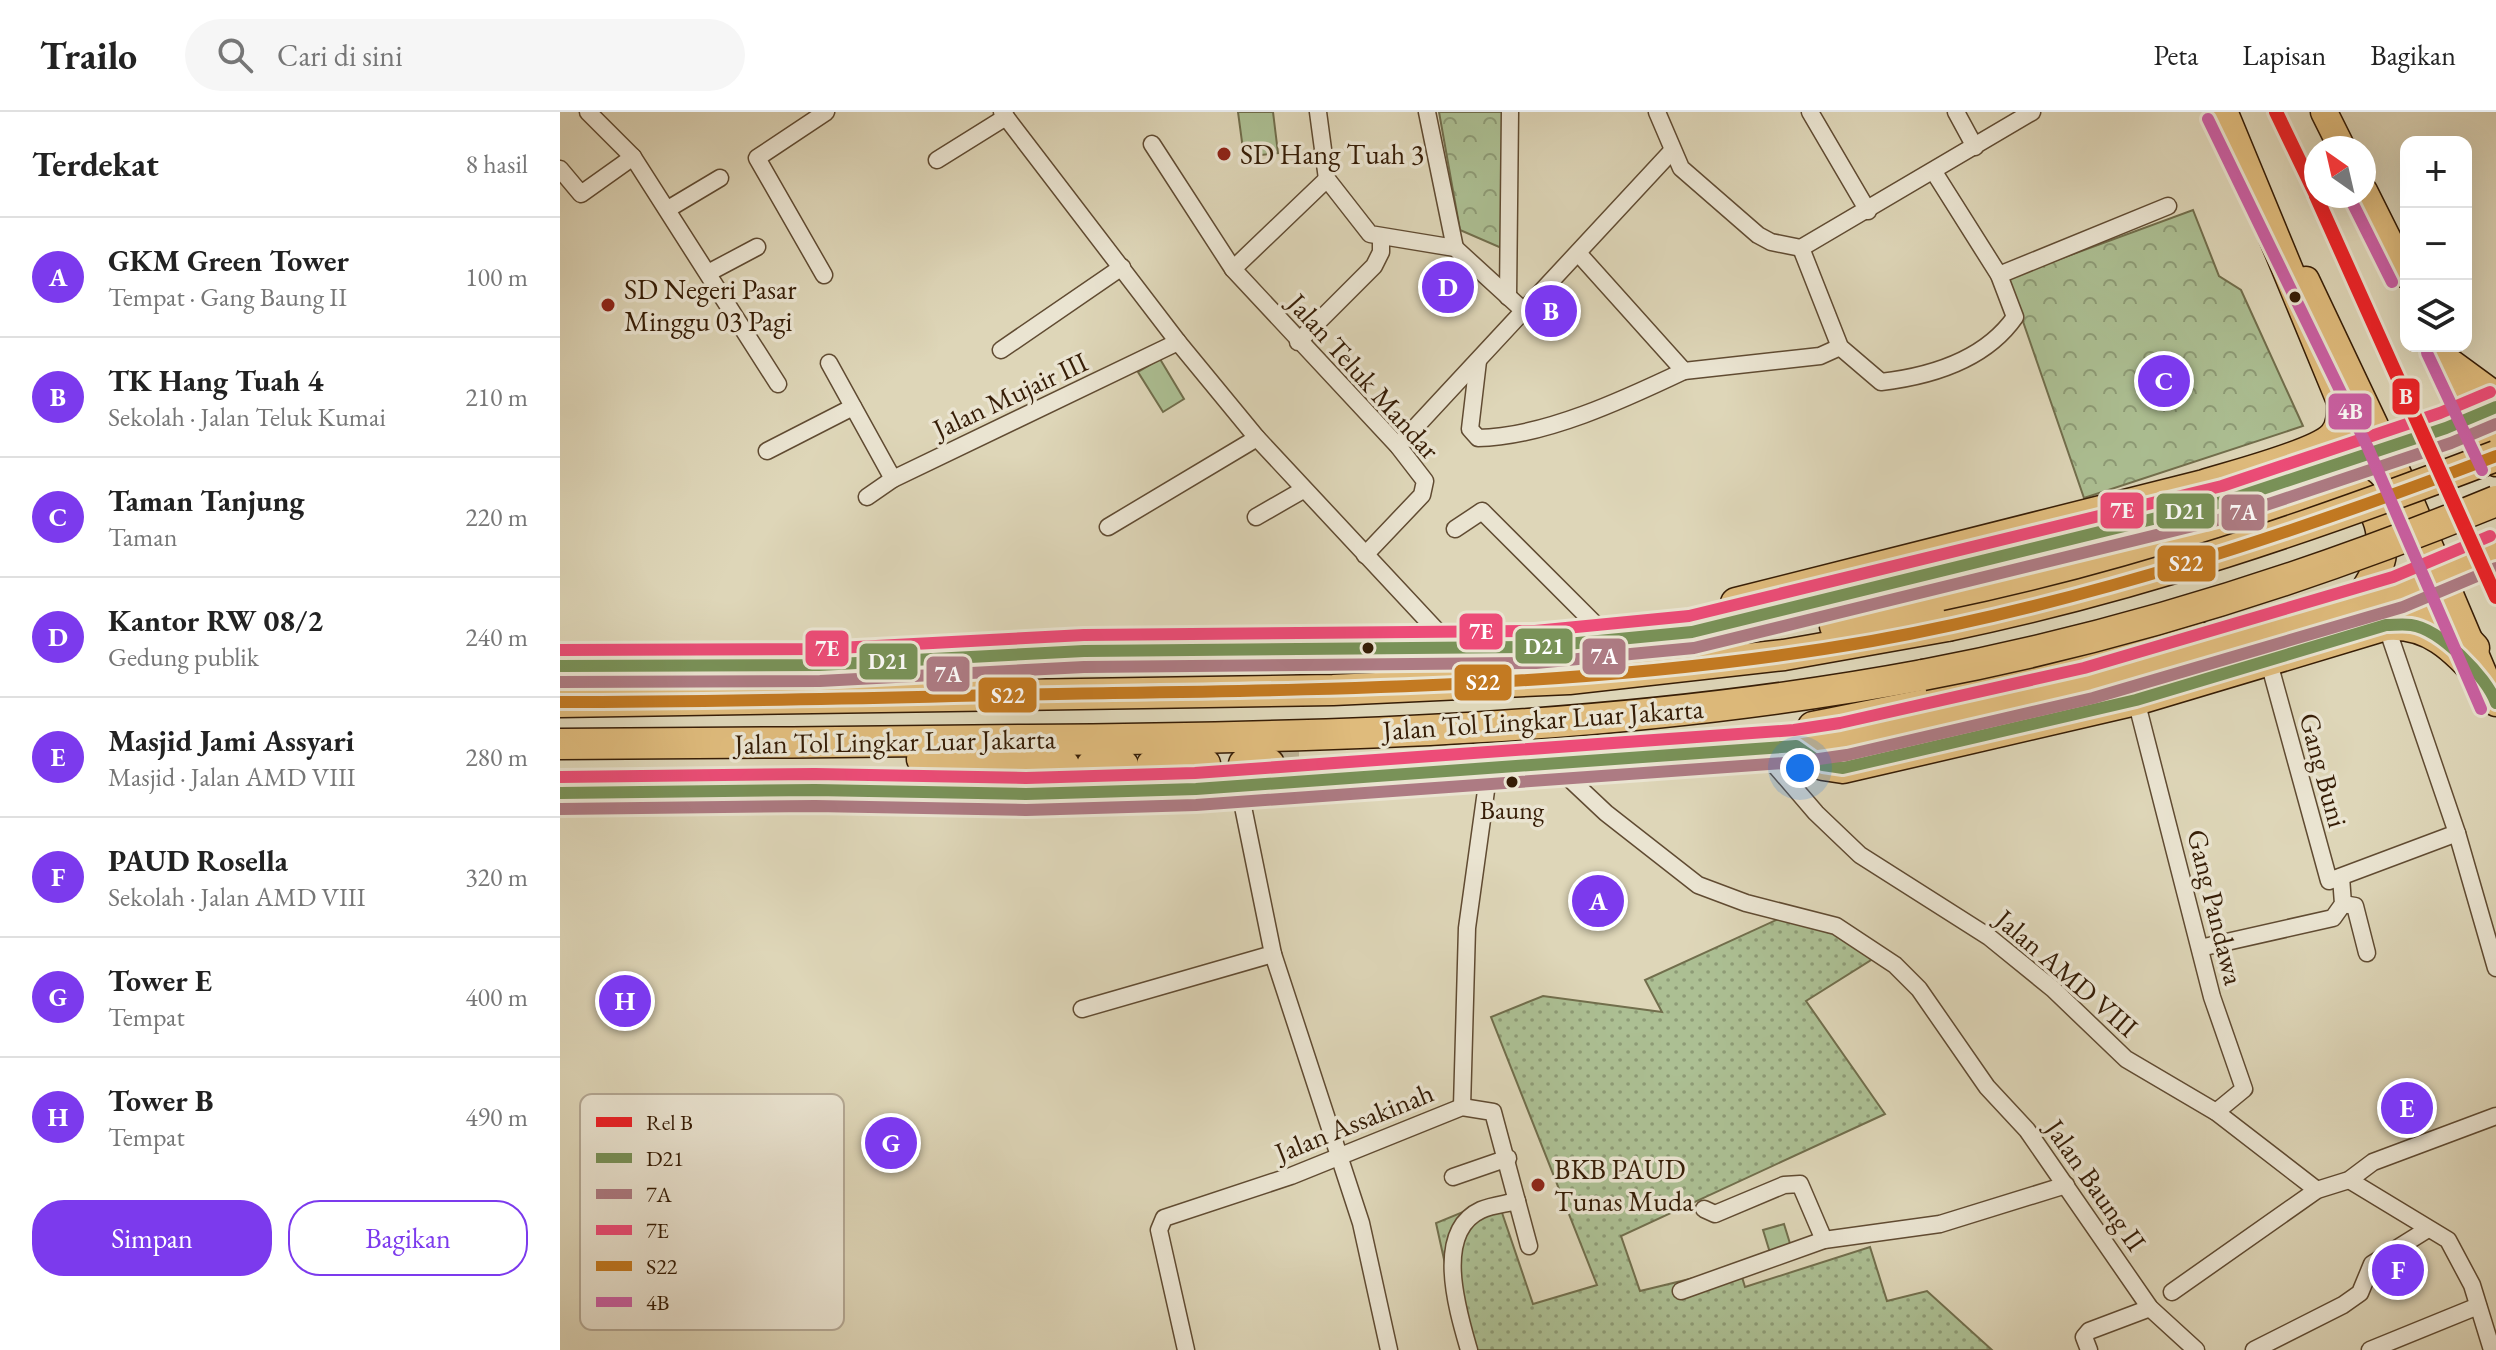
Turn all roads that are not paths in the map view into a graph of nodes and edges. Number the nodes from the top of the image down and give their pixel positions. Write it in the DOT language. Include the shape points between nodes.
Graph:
graph roads {
  1 [pos="588,112"];
  2 [pos="826,112"];
  3 [pos="1318,112"];
  4 [pos="1427,112"];
  5 [pos="1510,112"];
  6 [pos="1657,112"];
  7 [pos="1810,112"];
  8 [pos="1956,112"];
  9 [pos="2032,112"];
  10 [pos="2324,112"];
  11 [pos="1004,114"];
  12 [pos="2223,114"];
  13 [pos="806,117"];
  14 [pos="2336,136"];
  15 [pos="1152,144"];
  16 [pos="1975,147"];
  17 [pos="1671,152"];
  18 [pos="633,157"];
  19 [pos="937,160"];
  20 [pos="560,169"];
  21 [pos="1934,172"];
  22 [pos="720,178"];
  23 [pos="1327,179"];
  24 [pos="2168,206"];
  25 [pos="2372,208"];
  26 [pos="668,209"];
  27 [pos="1868,211"];
  28 [pos="1381,238"];
  29 [pos="757,247"];
  30 [pos="1455,248"];
  31 [pos="1801,248"];
  32 [pos="1578,253"];
  33 [pos="2400,263"];
  34 [pos="1122,267"];
  35 [pos="1233,269"];
  36 [pos="708,273"];
  37 [pos="824,275"];
  38 [pos="1999,275"];
  39 [pos="1508,297"];
  40 [pos="1524,311"];
  41 [pos="1178,342"];
  42 [pos="1298,342"];
  43 [pos="1840,347"];
  44 [pos="1001,350"];
  45 [pos="2446,356"];
  46 [pos="1478,360"];
  47 [pos="829,363"];
  48 [pos="1684,371"];
  49 [pos="778,384"];
  50 [pos="2496,398"];
  51 [pos="2342,399"];
  52 [pos="853,407"];
  53 [pos="2496,407"];
  54 [pos="1257,438"];
  55 [pos="1398,446"];
  56 [pos="767,451"];
  57 [pos="2496,456"];
  58 [pos="2496,463"];
  59 [pos="893,479"];
  60 [pos="2348,484"];
  61 [pos="2204,485"];
  62 [pos="1303,490"];
  63 [pos="867,497"];
  64 [pos="2304,501"];
  65 [pos="2496,501"];
  66 [pos="1256,517"];
  67 [pos="1108,527"];
  68 [pos="1455,529"];
  69 [pos="2496,551"];
  70 [pos="1369,552"];
  71 [pos="2366,591"];
  72 [pos="2386,625"];
  73 [pos="1692,632"];
  74 [pos="1611,640"];
  75 [pos="1452,647"];
  76 [pos="1536,647"];
  77 [pos="2306,648"];
  78 [pos="2474,648"];
  79 [pos="2268,659"];
  80 [pos="560,666"];
  81 [pos="2493,696"];
  82 [pos="2136,700"];
  83 [pos="706,701"];
  84 [pos="560,702"];
  85 [pos="560,744"];
  86 [pos="625,744"];
  87 [pos="1796,746"];
  88 [pos="1761,749"];
  89 [pos="1205,764"];
  90 [pos="1309,764"];
  91 [pos="1547,765"];
  92 [pos="1489,769"];
  93 [pos="1250,771"];
  94 [pos="560,793"];
  95 [pos="2457,833"];
  96 [pos="2341,877"];
  97 [pos="2343,904"];
  98 [pos="2200,948"];
  99 [pos="2367,953"];
  100 [pos="1273,954"];
  101 [pos="2496,968"];
  102 [pos="1082,1009"];
  103 [pos="1462,1107"];
  104 [pos="2216,1112"];
  105 [pos="2496,1116"];
  106 [pos="1339,1157"];
  107 [pos="1508,1158"];
  108 [pos="1453,1177"];
  109 [pos="2349,1180"];
  110 [pos="2066,1185"];
  111 [pos="2317,1190"];
  112 [pos="1517,1201"];
  113 [pos="1704,1209"];
  114 [pos="2428,1229"];
  115 [pos="1824,1240"];
  116 [pos="1529,1246"];
  117 [pos="1681,1291"];
  118 [pos="2172,1292"];
  119 [pos="2478,1306"];
  120 [pos="2150,1308"];
  121 [pos="1186,1350"];
  122 [pos="1389,1350"];
  123 [pos="1469,1350"];
  124 [pos="2089,1350"];
  125 [pos="2196,1350"];
  126 [pos="2254,1350"];
  127 [pos="2370,1350"];
  128 [pos="2492,1350"];
  1 -- 18 [label="street"];
  2 -- 13 [label="street"];
  3 -- 23 [label="street"];
  4 -- 30 [label="street"];
  5 -- 39 [label="street"];
  6 -- 17 [label="street"];
  7 -- 27 [label="street"];
  8 -- 16 [label="street"];
  9 -- 16 [label="street"];
  10 -- 14 [label="main road"];
  11 -- 19 [label="street"];
  11 -- 34 [label="street"];
  12 -- 51 [label="highway"];
  12 -- 78 [label="main road" via="2383,441"];
  13 -- 37 [label="street" via="774,149 757,158"];
  15 -- 35 [label="street, Jalan Teluk Mandar"];
  16 -- 21 [label="street"];
  17 -- 31 [label="street" via="1681,168 1758,235"];
  17 -- 32 [label="street"];
  18 -- 20 [label="street" via="581,194"];
  18 -- 26 [label="street"];
  21 -- 27 [label="street"];
  21 -- 38 [label="street"];
  22 -- 26 [label="street"];
  23 -- 28 [label="street" via="1370,234"];
  23 -- 35 [label="street"];
  24 -- 38 [label="street"];
  25 -- 33 [label="main road"];
  26 -- 36 [label="street"];
  27 -- 31 [label="street"];
  28 -- 30 [label="street"];
  28 -- 42 [label="street" via="1374,266"];
  29 -- 36 [label="street"];
  30 -- 39 [label="street"];
  31 -- 43 [label="street"];
  32 -- 40 [label="street"];
  32 -- 48 [label="street"];
  34 -- 41 [label="street"];
  34 -- 44 [label="street"];
  35 -- 42 [label="street, Jalan Teluk Mandar"];
  36 -- 49 [label="street"];
  38 -- 43 [label="street" via="2015,318 1995,341 1963,361 1881,382"];
  39 -- 40 [label="street"];
  40 -- 46 [label="street"];
  41 -- 54 [label="street"];
  41 -- 59 [label="street, Jalan Mujair III"];
  42 -- 55 [label="street, Jalan Teluk Mandar"];
  43 -- 48 [label="street" via="1820,356"];
  45 -- 50 [label="highway"];
  45 -- 58 [label="main road"];
  46 -- 48 [label="street" via="1470,429 1478,438 1498,438 1562,420"];
  46 -- 55 [label="street"];
  47 -- 52 [label="street"];
  51 -- 60 [label="highway" via="2358,448 2358,466"];
  51 -- 61 [label="highway" via="2340,427 2325,443"];
  52 -- 56 [label="street"];
  52 -- 59 [label="street"];
  53 -- 73 [label="highway, bridge" via="2226,501"];
  54 -- 62 [label="street"];
  54 -- 67 [label="street"];
  55 -- 70 [label="street, Jalan Teluk Mandar" via="1425,481 1425,489"];
  57 -- 83 [label="highway, Jalan Tol Lingkar Luar Jakarta, bridge" via="2307,526 2081,596 1784,655 1569,679 1318,690"];
  59 -- 63 [label="street, Jalan Mujair III"];
  60 -- 64 [label="highway"];
  60 -- 71 [label="highway" via="2375,510 2383,530 2382,553"];
  61 -- 64 [label="highway"];
  61 -- 73 [label="highway" via="1767,594 1717,609"];
  62 -- 66 [label="street"];
  62 -- 70 [label="street"];
  64 -- 73 [label="highway" via="2048,581 1786,636 1735,642"];
  65 -- 86 [label="highway, Jalan Tol Lingkar Luar Jakarta, bridge" via="2336,562 2027,653 1830,692 1695,710 1383,731"];
  68 -- 74 [label="street" via="1482,511"];
  69 -- 87 [label="highway, bridge" via="2398,592 2088,683"];
  70 -- 75 [label="street"];
  71 -- 77 [label="highway"];
  71 -- 78 [label="highway" via="2394,593 2434,609"];
  71 -- 88 [label="highway" via="2090,665 1769,735"];
  72 -- 77 [label="highway"];
  72 -- 81 [label="highway" via="2413,625 2441,638"];
  72 -- 95 [label="street"];
  73 -- 74 [label="highway"];
  74 -- 76 [label="highway"];
  75 -- 76 [label="highway"];
  75 -- 80 [label="highway" via="1069,651 819,665"];
  76 -- 83 [label="highway" via="1481,663 1071,671 741,687"];
  77 -- 79 [label="highway"];
  78 -- 81 [label="main road"];
  79 -- 82 [label="highway"];
  79 -- 96 [label="street, Gang Buni" via="2325,870 2329,881"];
  82 -- 87 [label="highway" via="1843,768 1823,765"];
  82 -- 98 [label="street, Gang Pandawa"];
  83 -- 84 [label="highway, Jalan Tol Lingkar Luar Jakarta"];
  85 -- 86 [label="highway, Jalan Tol Lingkar Luar Jakarta"];
  86 -- 89 [label="highway" via="654,756"];
  87 -- 88 [label="highway"];
  88 -- 91 [label="highway"];
  88 -- 104 [label="street, Jalan AMD VIII" via="1860,855 1989,937 2126,1059"];
  90 -- 91 [label="highway" via="1490,753"];
  91 -- 92 [label="highway"];
  91 -- 110 [label="street, Jalan Baung II" via="1698,885 1836,926 1884,956 1919,989 1987,1087 2027,1130"];
  92 -- 93 [label="highway"];
  92 -- 103 [label="street, Jalan Assakinah" via="1467,928"];
  93 -- 94 [label="highway" via="1026,794"];
  93 -- 100 [label="street"];
  95 -- 96 [label="street"];
  95 -- 101 [label="street"];
  96 -- 97 [label="street"];
  97 -- 98 [label="street" via="2324,922"];
  97 -- 99 [label="street" via="2359,912"];
  98 -- 104 [label="street, Gang Pandawa" via="2244,1089"];
  100 -- 102 [label="street"];
  100 -- 106 [label="street"];
  103 -- 106 [label="street, Jalan Assakinah"];
  103 -- 107 [label="street" via="1493,1112"];
  104 -- 111 [label="street, Jalan AMD VIII"];
  105 -- 109 [label="street" via="2373,1162"];
  106 -- 121 [label="street, Jalan Assakinah" via="1159,1222"];
  106 -- 122 [label="street" via="1361,1223"];
  107 -- 108 [label="street"];
  107 -- 112 [label="street"];
  109 -- 111 [label="street"];
  109 -- 114 [label="street"];
  110 -- 115 [label="street" via="1940,1224"];
  110 -- 120 [label="street, Jalan Baung II"];
  111 -- 118 [label="street"];
  112 -- 116 [label="street"];
  112 -- 123 [label="street" via="1477,1212 1451,1254"];
  113 -- 115 [label="street" via="1715,1214 1784,1185 1800,1184"];
  114 -- 119 [label="street" via="2456,1249"];
  114 -- 126 [label="street" via="2372,1264 2360,1293 2343,1305"];
  115 -- 117 [label="street"];
  119 -- 127 [label="street"];
  119 -- 128 [label="street"];
  120 -- 124 [label="street" via="2089,1331 2084,1337"];
  120 -- 125 [label="street, Jalan Baung II"];
}
